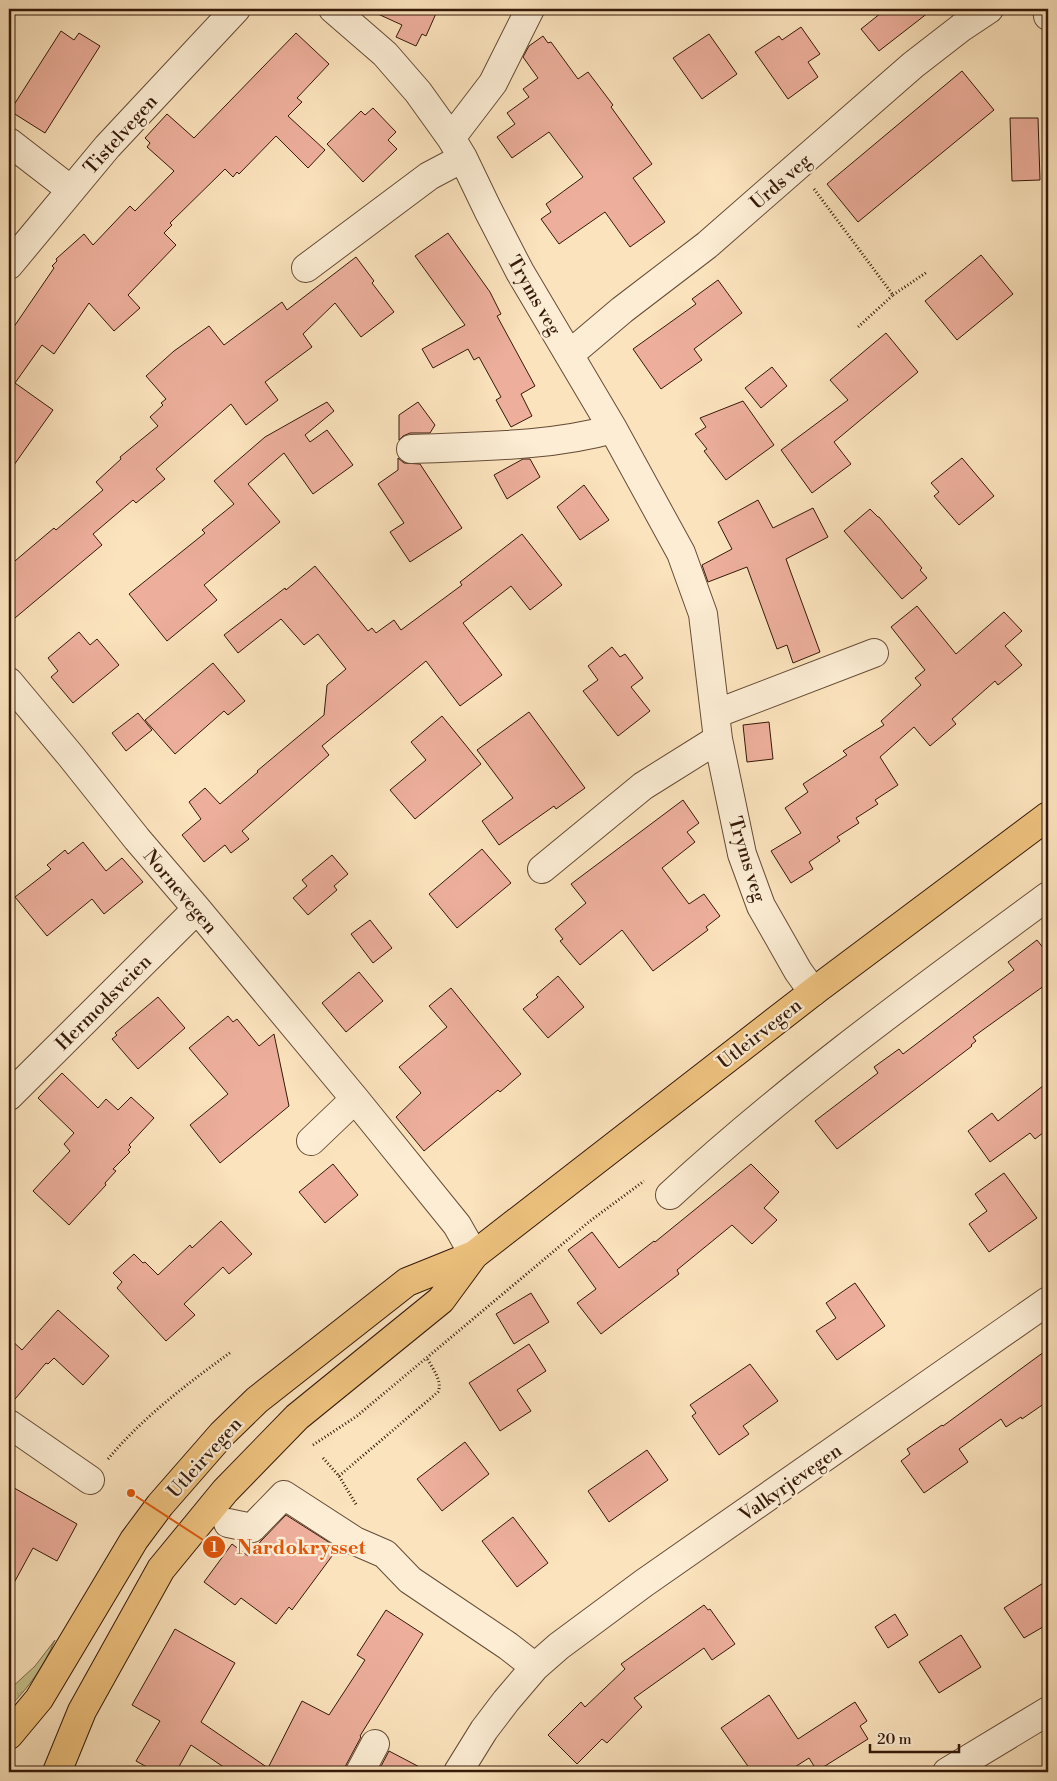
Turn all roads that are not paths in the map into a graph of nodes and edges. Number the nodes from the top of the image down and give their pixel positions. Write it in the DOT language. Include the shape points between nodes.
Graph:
graph roads {
  1 [pos="236,9"];
  2 [pos="333,9"];
  3 [pos="530,9"];
  4 [pos="989,9"];
  5 [pos="1047,9"];
  6 [pos="1048,16"];
  7 [pos="9,142"];
  8 [pos="457,148"];
  9 [pos="71,190"];
  10 [pos="9,264"];
  11 [pos="306,268"];
  12 [pos="570,354"];
  13 [pos="614,429"];
  14 [pos="411,449"];
  15 [pos="874,653"];
  16 [pos="9,682"];
  17 [pos="716,726"];
  18 [pos="1048,816"];
  19 [pos="542,868"];
  20 [pos="1048,896"];
  21 [pos="197,909"];
  22 [pos="813,992"];
  23 [pos="9,1096"];
  24 [pos="355,1099"];
  25 [pos="311,1141"];
  26 [pos="670,1195"];
  27 [pos="474,1255"];
  28 [pos="1048,1301"];
  29 [pos="9,1424"];
  30 [pos="90,1480"];
  31 [pos="228,1523"];
  32 [pos="535,1667"];
  33 [pos="1048,1710"];
  34 [pos="9,1735"];
  35 [pos="375,1744"];
  36 [pos="57,1772"];
  37 [pos="360,1772"];
  38 [pos="458,1772"];
  39 [pos="947,1772"];
  1 -- 9 [label="street, Tistelvegen"];
  2 -- 8 [label="street, Tryms veg" via="385,54 418,92"];
  3 -- 8 [label="street"];
  4 -- 12 [label="street, Urds veg" via="913,65 707,245"];
  5 -- 6 [label="street"];
  7 -- 9 [label="street"];
  8 -- 11 [label="street" via="429,176"];
  8 -- 12 [label="street, Tryms veg" via="520,272"];
  9 -- 10 [label="street, Tistelvegen"];
  12 -- 13 [label="street, Tryms veg"];
  13 -- 14 [label="street" via="589,436 502,446"];
  13 -- 17 [label="street, Tryms veg" via="681,553 703,614"];
  15 -- 17 [label="street"];
  16 -- 21 [label="street, Nornevegen"];
  17 -- 19 [label="street"];
  17 -- 22 [label="street, Tryms veg" via="742,854 761,906"];
  18 -- 22 [label="main road, Utleirvegen"];
  20 -- 26 [label="street" via="859,1037 717,1151"];
  21 -- 23 [label="street, Hermodsveien"];
  21 -- 24 [label="street, Nornevegen"];
  22 -- 27 [label="main road, Utleirvegen"];
  24 -- 25 [label="street"];
  24 -- 27 [label="street, Nornevegen" via="457,1225"];
  27 -- 34 [label="main road, Utleirvegen" via="407,1282 257,1400 222,1434 134,1540 39,1699"];
  27 -- 36 [label="main road, Utleirvegen" via="441,1300 297,1417 224,1491 161,1569 82,1711"];
  28 -- 32 [label="street, Valkyrjevegen" via="644,1584"];
  29 -- 30 [label="street"];
  31 -- 32 [label="street" via="252,1528 284,1495 355,1541 385,1554 410,1580"];
  32 -- 38 [label="street, Valkyrjevegen" via="484,1730"];
  33 -- 39 [label="street"];
  35 -- 37 [label="street"];
}
